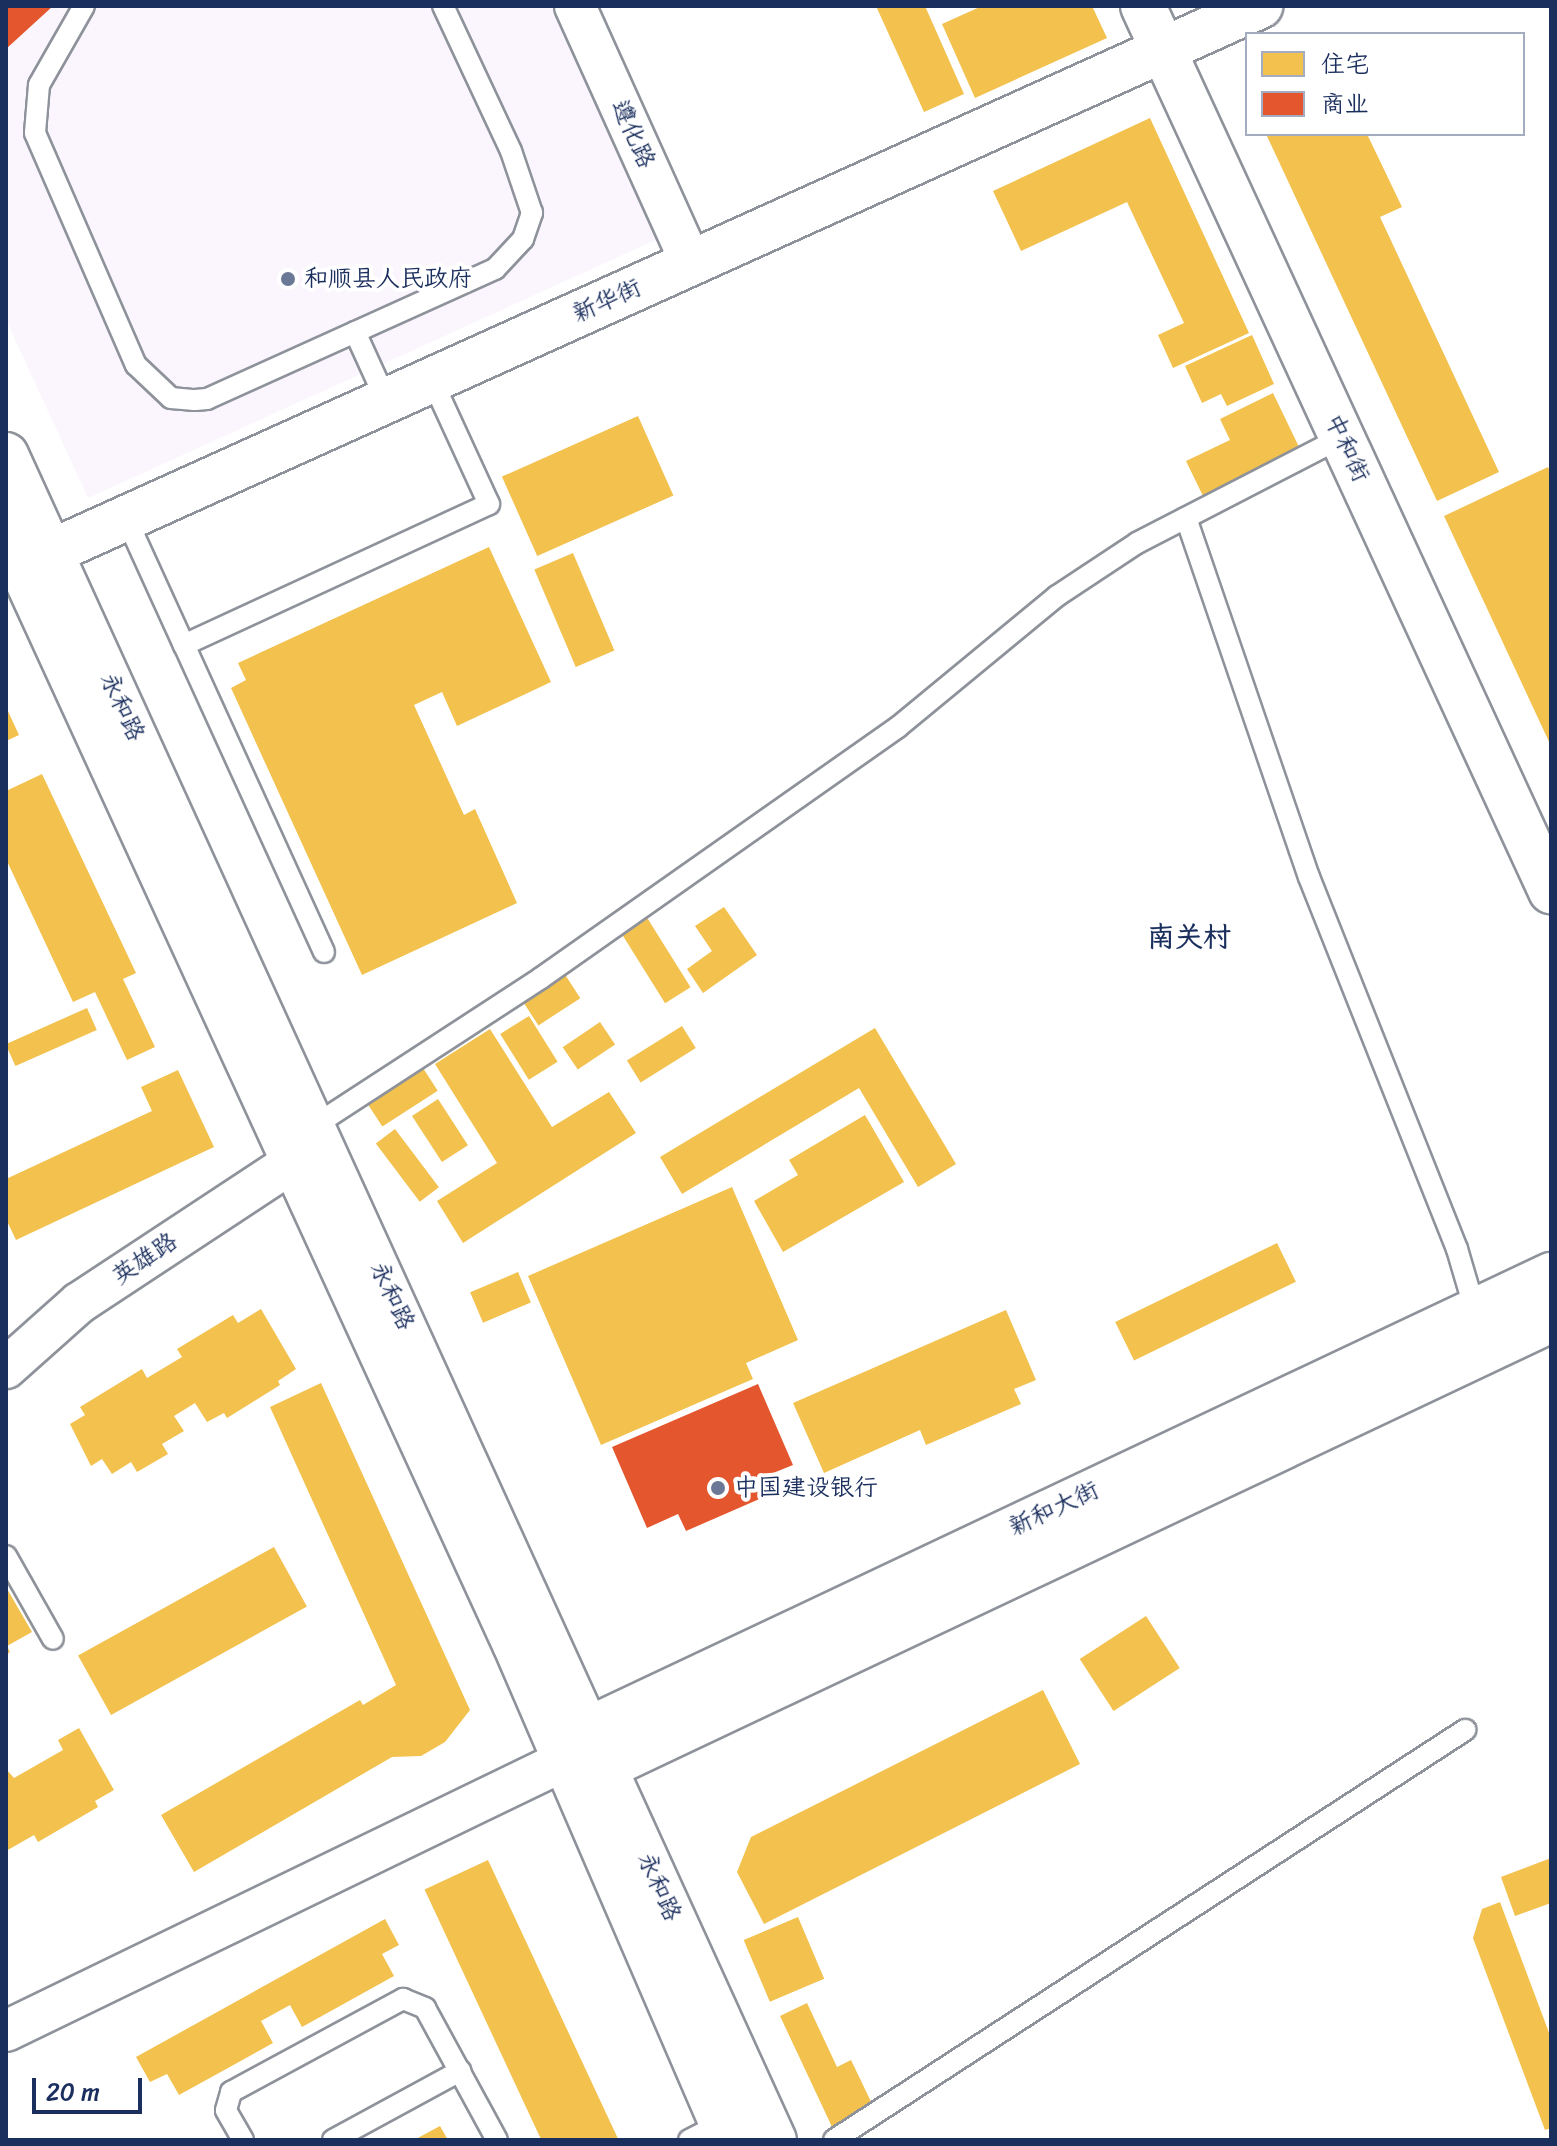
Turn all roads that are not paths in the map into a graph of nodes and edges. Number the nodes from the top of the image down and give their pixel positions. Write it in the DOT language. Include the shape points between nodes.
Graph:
graph roads {
  1 [pos="84,6"];
  2 [pos="443,6"];
  3 [pos="575,6"];
  4 [pos="1143,6"];
  5 [pos="1260,6"];
  6 [pos="1163,49"];
  7 [pos="691,263"];
  8 [pos="355,332"];
  9 [pos="432,380"];
  10 [pos="386,400"];
  11 [pos="1342,437"];
  12 [pos="6,455"];
  13 [pos="126,518"];
  14 [pos="1186,518"];
  15 [pos="6,534"];
  16 [pos="51,552"];
  17 [pos="184,645"];
  18 [pos="1551,891"];
  19 [pos="324,952"];
  20 [pos="304,1144"];
  21 [pos="1551,1275"];
  22 [pos="1475,1310"];
  23 [pos="1551,1320"];
  24 [pos="6,1368"];
  25 [pos="6,1556"];
  26 [pos="53,1639"];
  27 [pos="1465,1730"];
  28 [pos="578,1757"];
  29 [pos="6,2031"];
  30 [pos="460,2071"];
  31 [pos="713,2134"];
  32 [pos="243,2140"];
  33 [pos="333,2140"];
  34 [pos="497,2140"];
  35 [pos="774,2140"];
  36 [pos="834,2140"];
  1 -- 8 [label="lane" via="39,85 35,133 136,365 171,398 207,399"];
  2 -- 8 [label="lane" via="511,151 532,213 529,229 495,269"];
  3 -- 7 [label="street, 遵化路"];
  4 -- 6 [label="main road, 中和街"];
  5 -- 6 [label="main road, 新华街"];
  6 -- 7 [label="main road, 新华街"];
  6 -- 11 [label="main road, 中和街"];
  7 -- 9 [label="main road, 新华街"];
  8 -- 10 [label="lane"];
  9 -- 10 [label="main road, 新华街"];
  9 -- 17 [label="lane" via="489,504"];
  10 -- 13 [label="main road, 新华街"];
  11 -- 14 [label="lane"];
  11 -- 18 [label="main road, 中和街"];
  12 -- 16 [label="main road, 永和路"];
  13 -- 16 [label="main road, 新华街"];
  13 -- 17 [label="lane"];
  14 -- 20 [label="lane" via="1057,596 885,736"];
  14 -- 22 [label="lane" via="1309,877 1457,1249"];
  15 -- 20 [label="main road, 永和路"];
  16 -- 20 [label="main road, 永和路"];
  17 -- 19 [label="lane"];
  20 -- 24 [label="street, 英雄路" via="79,1303"];
  20 -- 28 [label="main road, 永和路"];
  21 -- 22 [label="main road, 新和大街"];
  22 -- 28 [label="main road, 新和大街"];
  23 -- 28 [label="main road, 新和大街"];
  25 -- 26 [label="lane"];
  27 -- 36 [label="lane"];
  28 -- 29 [label="street"];
  28 -- 31 [label="main road, 永和路"];
  28 -- 35 [label="main road, 永和路"];
  30 -- 32 [label="lane" via="425,2008 403,1999 231,2092 226,2110"];
  30 -- 33 [label="lane"];
  30 -- 34 [label="lane"];
}
